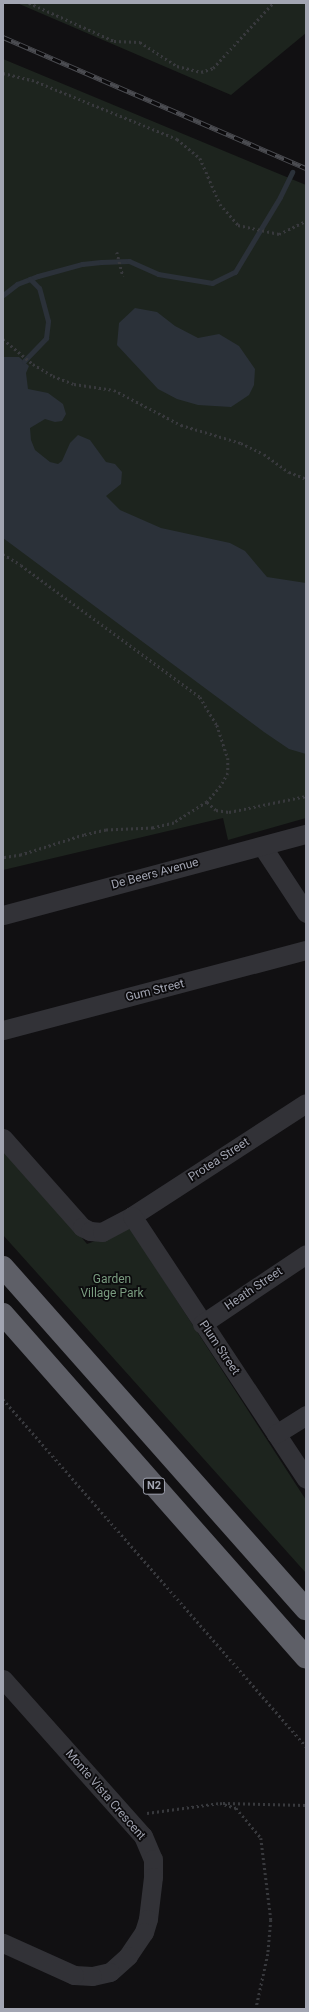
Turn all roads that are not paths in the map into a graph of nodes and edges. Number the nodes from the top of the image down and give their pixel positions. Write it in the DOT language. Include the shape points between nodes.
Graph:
graph roads {
  1 [pos="306,834"];
  2 [pos="262,846"];
  3 [pos="306,913"];
  4 [pos="3,915"];
  5 [pos="306,950"];
  6 [pos="3,1030"];
  7 [pos="306,1103"];
  8 [pos="3,1138"];
  9 [pos="132,1216"];
  10 [pos="306,1254"];
  11 [pos="3,1267"];
  12 [pos="3,1314"];
  13 [pos="202,1324"];
  14 [pos="306,1415"];
  15 [pos="276,1434"];
  16 [pos="306,1479"];
  17 [pos="306,1609"];
  18 [pos="306,1658"];
  19 [pos="3,1679"];
  20 [pos="3,1943"];
  1 -- 2 [label="street, De Beers Avenue"];
  2 -- 3 [label="street"];
  2 -- 4 [label="street, De Beers Avenue"];
  5 -- 6 [label="street, Gum Street"];
  7 -- 9 [label="street, Protea Street"];
  8 -- 9 [label="street" via="82,1227 90,1232 102,1232"];
  9 -- 13 [label="street, Plum Street"];
  10 -- 13 [label="street, Heath Street"];
  11 -- 17 [label="highway, N2"];
  12 -- 18 [label="highway, N2"];
  13 -- 15 [label="street, Plum Street"];
  14 -- 15 [label="street"];
  15 -- 16 [label="street, Plum Street"];
  19 -- 20 [label="street, Monte Vista Crescent" via="131,1823 150,1849 153,1877 144,1932 121,1963 105,1974 74,1976"];
}
